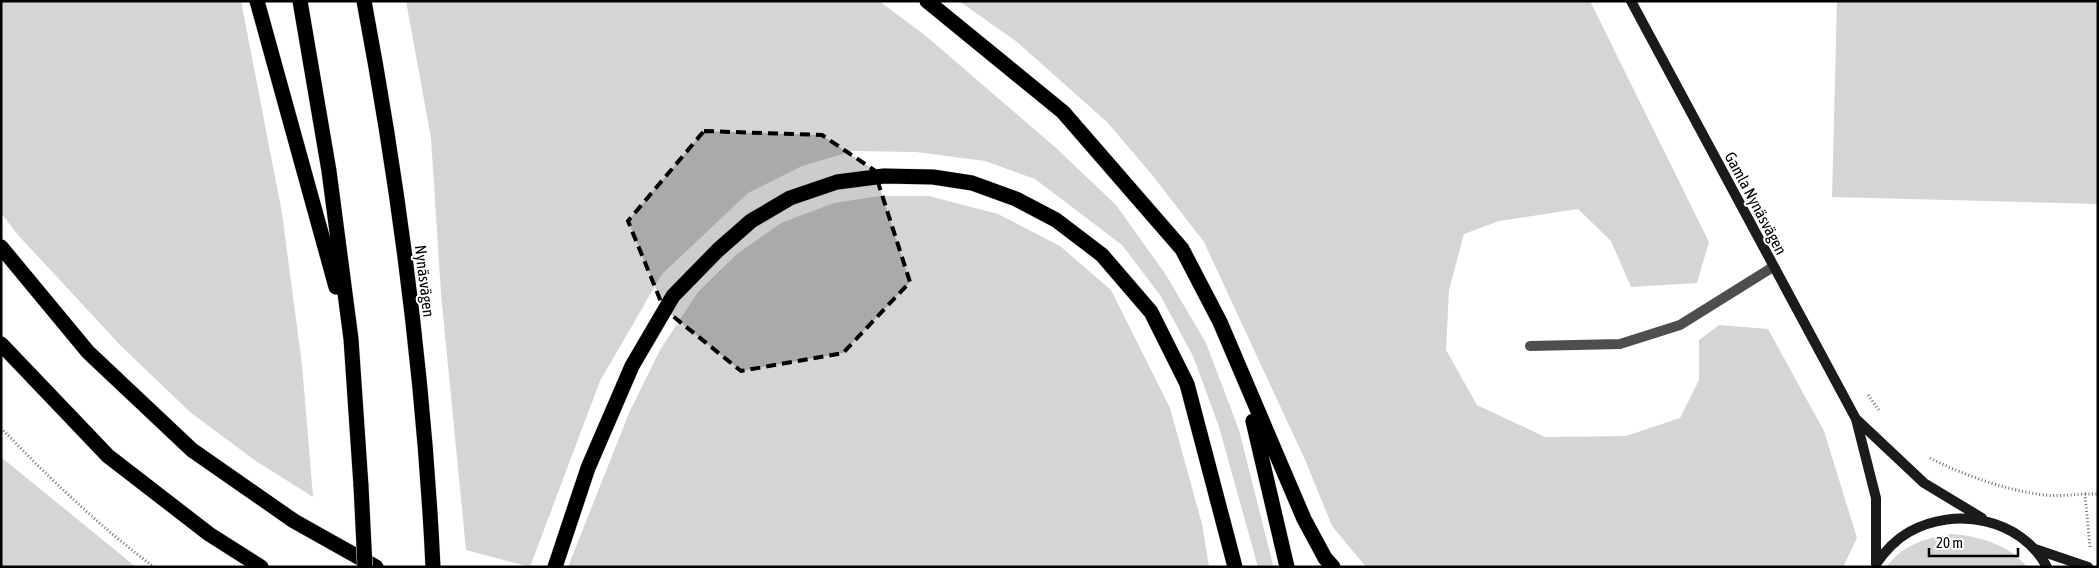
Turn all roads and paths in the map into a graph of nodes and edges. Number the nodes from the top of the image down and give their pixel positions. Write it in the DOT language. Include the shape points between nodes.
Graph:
graph roads {
  1 [pos="258,1"];
  2 [pos="300,1"];
  3 [pos="364,1"];
  4 [pos="927,1"];
  5 [pos="1631,1"];
  6 [pos="1,246"];
  7 [pos="1773,267"];
  8 [pos="351,339"];
  9 [pos="1,344"];
  10 [pos="1530,346"];
  11 [pos="1242,378"];
  12 [pos="1866,391"];
  13 [pos="1881,414"];
  14 [pos="1856,419"];
  15 [pos="1,428"];
  16 [pos="1922,454"];
  17 [pos="2084,494"];
  18 [pos="2098,494"];
  19 [pos="1989,522"];
  20 [pos="2090,548"];
  21 [pos="2034,549"];
  22 [pos="1875,565"];
  23 [pos="154,567"];
  24 [pos="261,567"];
  25 [pos="366,567"];
  26 [pos="376,567"];
  27 [pos="433,567"];
  28 [pos="556,567"];
  29 [pos="1235,567"];
  30 [pos="1287,567"];
  31 [pos="1333,567"];
  32 [pos="2047,567"];
  33 [pos="2088,567"];
  1 -- 8 [label="highway"];
  2 -- 8 [label="highway" via="329,171"];
  3 -- 27 [label="highway, Nynäsvägen" via="409,285"];
  4 -- 11 [label="highway" via="1063,112 1182,249 1220,322"];
  5 -- 7 [label="street, Gamla Nynäsvägen"];
  6 -- 26 [label="highway" via="88,352 192,450 294,521"];
  7 -- 10 [label="lane" via="1680,325 1620,344"];
  7 -- 14 [label="street, Gamla Nynäsvägen"];
  8 -- 25 [label="highway, bridge"];
  9 -- 24 [label="highway" via="108,456 210,534"];
  11 -- 30 [label="highway"];
  11 -- 31 [label="highway" via="1304,519"];
  12 -- 13 [label="path"];
  14 -- 19 [label="street, Gamla Nynäsvägen" via="1924,482"];
  14 -- 22 [label="street, Gamla Nynäsvägen" via="1876,498"];
  15 -- 23 [label="path" via="45,474"];
  16 -- 17 [label="path" via="1947,467 2004,487 2039,494"];
  17 -- 18 [label="path"];
  17 -- 20 [label="path"];
  19 -- 21 [label="street" via="2006,528"];
  19 -- 22 [label="street" via="1955,518 1921,526 1896,541"];
  21 -- 32 [label="street"];
  21 -- 33 [label="street"];
  28 -- 29 [label="highway" via="588,468 632,366 673,296 751,221 790,198 837,182 884,176 933,177 972,183 1016,199 1056,220 1102,255 1151,312 1187,384"];
}
